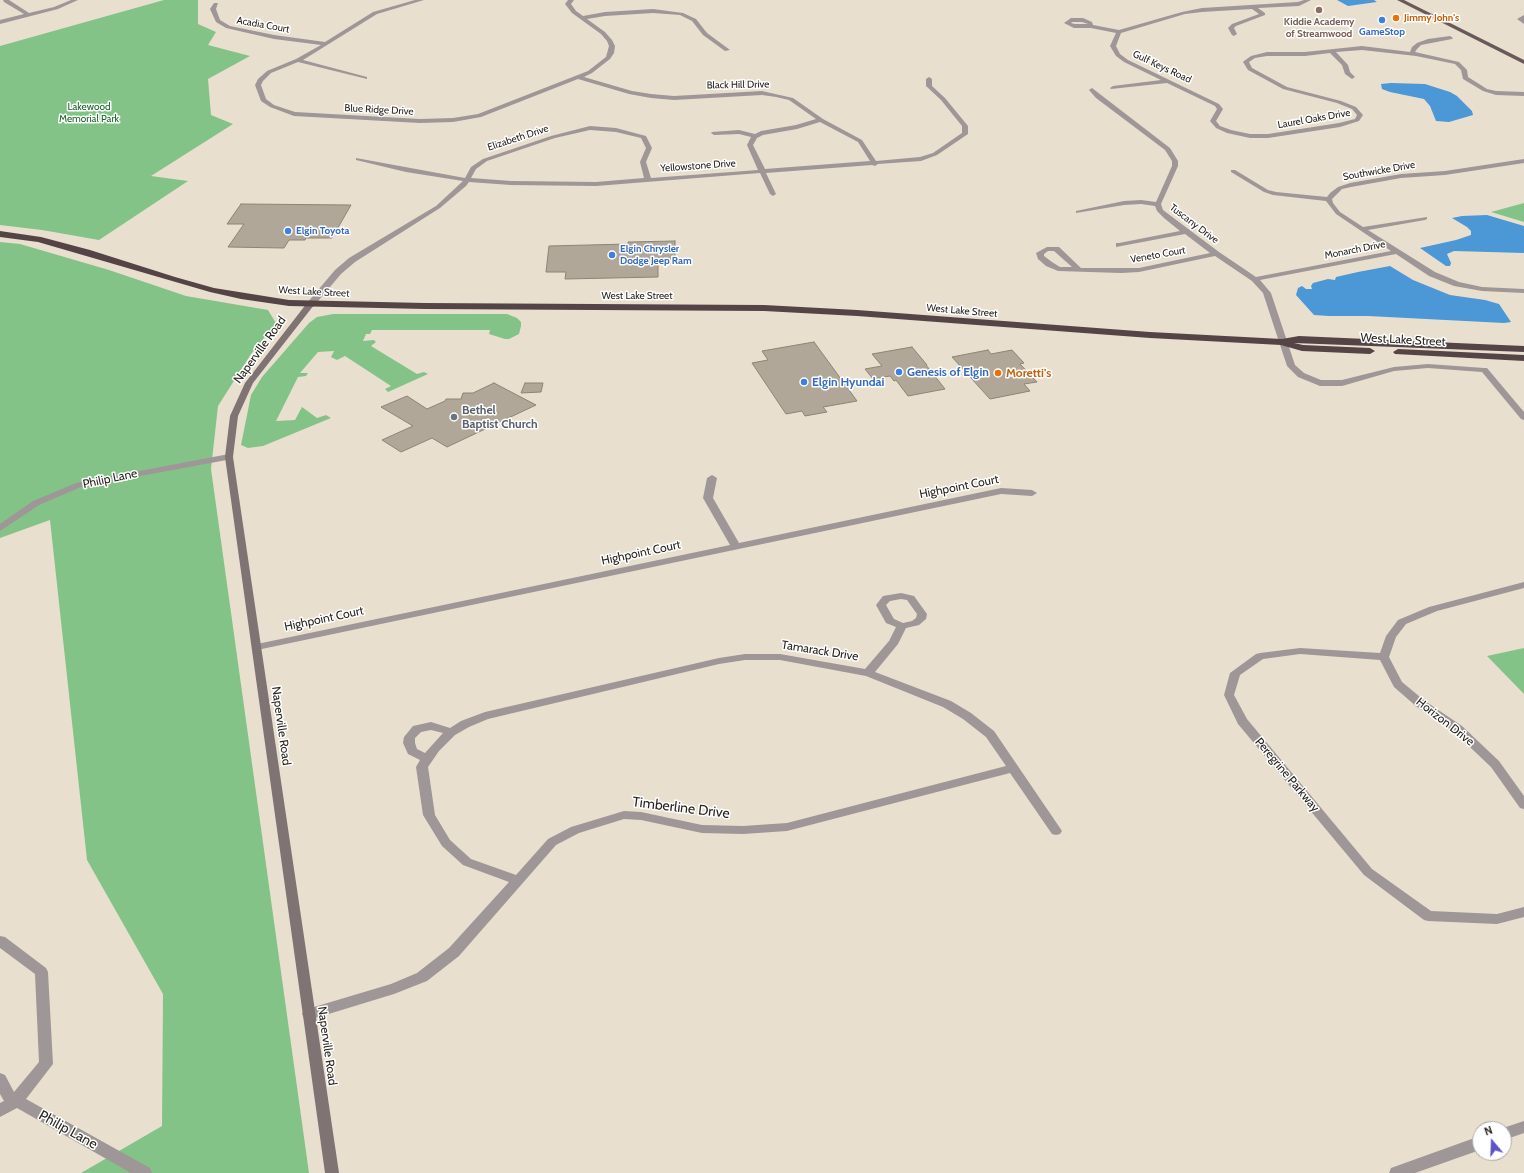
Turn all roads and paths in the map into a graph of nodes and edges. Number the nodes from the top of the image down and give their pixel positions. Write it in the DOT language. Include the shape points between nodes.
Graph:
graph roads {
  1 [pos="6,0"];
  2 [pos="75,0"];
  3 [pos="421,0"];
  4 [pos="571,0"];
  5 [pos="1308,0"];
  6 [pos="1400,0"];
  7 [pos="1413,0"];
  8 [pos="216,4"];
  9 [pos="1253,7"];
  10 [pos="29,16"];
  11 [pos="1524,17"];
  12 [pos="582,18"];
  13 [pos="0,22"];
  14 [pos="1524,22"];
  15 [pos="1091,26"];
  16 [pos="1118,32"];
  17 [pos="1234,34"];
  18 [pos="1450,38"];
  19 [pos="326,44"];
  20 [pos="727,50"];
  21 [pos="1331,51"];
  22 [pos="1412,54"];
  23 [pos="1524,55"];
  24 [pos="298,60"];
  25 [pos="1524,62"];
  26 [pos="579,77"];
  27 [pos="1352,77"];
  28 [pos="365,78"];
  29 [pos="929,79"];
  30 [pos="1168,81"];
  31 [pos="1113,88"];
  32 [pos="1092,90"];
  33 [pos="1524,94"];
  34 [pos="1202,96"];
  35 [pos="821,120"];
  36 [pos="714,133"];
  37 [pos="756,136"];
  38 [pos="358,159"];
  39 [pos="1524,161"];
  40 [pos="875,164"];
  41 [pos="1233,171"];
  42 [pos="763,172"];
  43 [pos="648,179"];
  44 [pos="466,180"];
  45 [pos="773,194"];
  46 [pos="1329,199"];
  47 [pos="1158,204"];
  48 [pos="1078,212"];
  49 [pos="1425,218"];
  50 [pos="1362,229"];
  51 [pos="1186,232"];
  52 [pos="0,234"];
  53 [pos="1119,245"];
  54 [pos="1398,252"];
  55 [pos="1216,254"];
  56 [pos="1078,270"];
  57 [pos="1255,279"];
  58 [pos="1524,291"];
  59 [pos="310,305"];
  60 [pos="1282,342"];
  61 [pos="1524,349"];
  62 [pos="1524,358"];
  63 [pos="1524,417"];
  64 [pos="229,457"];
  65 [pos="712,478"];
  66 [pos="1032,493"];
  67 [pos="0,528"];
  68 [pos="736,546"];
  69 [pos="1524,585"];
  70 [pos="902,626"];
  71 [pos="256,647"];
  72 [pos="1384,657"];
  73 [pos="868,673"];
  74 [pos="451,732"];
  75 [pos="427,759"];
  76 [pos="1014,768"];
  77 [pos="1524,805"];
  78 [pos="1056,831"];
  79 [pos="517,880"];
  80 [pos="1524,912"];
  81 [pos="0,941"];
  82 [pos="309,1014"];
  83 [pos="0,1079"];
  84 [pos="16,1101"];
  85 [pos="0,1111"];
  86 [pos="1524,1127"];
  87 [pos="1512,1131"];
  88 [pos="1472,1146"];
  89 [pos="145,1173"];
  90 [pos="332,1173"];
  91 [pos="1396,1173"];
  1 -- 10 [label="street"];
  2 -- 10 [label="street"];
  3 -- 19 [label="street, Blue Ridge Drive" via="375,13"];
  4 -- 12 [label="street, Blue Ridge Drive" via="568,4"];
  5 -- 9 [label="street" via="1299,4"];
  6 -- 25 [label="main road"];
  7 -- 23 [label="main road"];
  8 -- 19 [label="street, Acadia Court" via="213,10 218,21 228,28"];
  9 -- 16 [label="street" via="1190,12"];
  9 -- 17 [label="street" via="1263,14 1234,25 1231,28"];
  10 -- 13 [label="street"];
  11 -- 14 [label="street" via="1520,19"];
  12 -- 20 [label="street" via="653,11 681,14 694,20 704,34"];
  12 -- 26 [label="street, Blue Ridge Drive" via="603,33 612,46 604,62"];
  15 -- 16 [label="street"];
  16 -- 30 [label="street, Gulf Keys Road" via="1113,46 1118,55"];
  18 -- 22 [label="street" via="1419,44"];
  19 -- 24 [label="street, Blue Ridge Drive"];
  21 -- 22 [label="street, Laurel Oaks Drive" via="1375,49"];
  21 -- 27 [label="street" via="1346,65"];
  21 -- 34 [label="street, Laurel Oaks Drive" via="1267,54 1253,57 1246,62 1250,69 1285,88 1354,108 1360,115 1357,120 1268,136 1250,136 1218,127 1213,122 1220,109"];
  22 -- 33 [label="street, Laurel Oaks Drive" via="1457,63 1464,70 1465,78 1485,90"];
  24 -- 26 [label="street, Blue Ridge Drive" via="275,69 260,80 258,85 263,100 294,114 360,118 420,121 479,116"];
  24 -- 28 [label="street"];
  26 -- 35 [label="street, Black Hill Drive" via="631,93 651,96 674,98 762,93 777,95 791,100"];
  29 -- 40 [label="street, Yellowstone Drive" via="929,86 965,126 965,134 935,154 921,159"];
  30 -- 31 [label="street"];
  30 -- 34 [label="street, Gulf Keys Road"];
  32 -- 47 [label="street, Tuscany Drive" via="1168,149 1172,155 1175,166"];
  35 -- 37 [label="street"];
  35 -- 40 [label="street, Black Hill Drive" via="860,141"];
  36 -- 37 [label="street" via="739,132"];
  37 -- 42 [label="street" via="750,145"];
  38 -- 44 [label="street, Yellowstone Drive"];
  39 -- 46 [label="street, Southwicke Drive" via="1350,185 1335,191"];
  40 -- 42 [label="street, Yellowstone Drive"];
  41 -- 46 [label="street" via="1275,194"];
  42 -- 43 [label="street, Yellowstone Drive"];
  42 -- 45 [label="street"];
  43 -- 44 [label="street, Yellowstone Drive" via="596,184"];
  43 -- 44 [label="street, Elizabeth Drive" via="643,162 649,148 644,136 590,128 553,137 485,160 473,168"];
  44 -- 59 [label="street, Elizabeth Drive" via="464,185 438,207 352,260 338,272"];
  46 -- 50 [label="street" via="1338,213"];
  47 -- 48 [label="street" via="1130,203"];
  47 -- 51 [label="street, Tuscany Drive" via="1166,217"];
  49 -- 50 [label="street"];
  50 -- 54 [label="street"];
  51 -- 53 [label="street"];
  51 -- 55 [label="street, Tuscany Drive"];
  52 -- 59 [label="highway, West Lake Street" via="45,241 172,280 241,296"];
  54 -- 57 [label="street, Monarch Drive"];
  54 -- 58 [label="street, Monarch Drive" via="1432,274 1457,284 1482,289"];
  55 -- 56 [label="street, Veneto Court" via="1139,270"];
  55 -- 57 [label="street, Tuscany Drive"];
  56 -- 56 [label="street, Veneto Court" via="1058,269 1041,257 1040,253 1047,249 1056,249"];
  57 -- 60 [label="street, Tuscany Drive" via="1267,293"];
  59 -- 60 [label="highway, West Lake Street" via="764,308"];
  59 -- 64 [label="street, Naperville Road" via="249,383 234,416"];
  60 -- 61 [label="highway, West Lake Street" via="1299,339"];
  60 -- 62 [label="highway, West Lake Street" via="1302,348"];
  60 -- 63 [label="street" via="1291,366 1300,376 1320,383 1342,383 1394,369 1422,367 1484,370"];
  64 -- 67 [label="street, Philip Lane" via="79,485 36,503"];
  64 -- 71 [label="street, Naperville Road"];
  65 -- 68 [label="street" via="708,498"];
  66 -- 68 [label="street, Highpoint Court" via="1001,491"];
  68 -- 71 [label="street, Highpoint Court"];
  69 -- 72 [label="street" via="1433,609 1402,622 1391,636"];
  70 -- 73 [label="street" via="894,642"];
  71 -- 82 [label="street, Naperville Road"];
  72 -- 77 [label="street, Horizon Drive" via="1398,684 1421,704 1458,729 1495,764"];
  72 -- 80 [label="street, Peregrine Parkway" via="1300,651 1260,656 1235,673 1229,695 1242,720 1368,872 1428,916 1497,919"];
  73 -- 74 [label="street, Tamarack Drive" via="780,657 745,657 718,661 485,716"];
  73 -- 76 [label="street, Tamarack Drive" via="947,704 967,716 990,734"];
  74 -- 75 [label="street, Tamarack Drive"];
  74 -- 75 [label="street" via="432,726 417,729 410,736 409,744 412,751"];
  75 -- 79 [label="street, Tamarack Drive" via="422,767 429,815 446,843 467,862"];
  76 -- 78 [label="street, Tamarack Drive"];
  76 -- 79 [label="street, Timberline Drive" via="787,827 702,829 641,816 604,820 575,830 552,842"];
  79 -- 82 [label="street, Timberline Drive" via="454,952 422,977 394,989"];
  81 -- 84 [label="street" via="41,972 46,1064"];
  82 -- 90 [label="street, Naperville Road"];
  83 -- 84 [label="street, Philip Lane" via="8,1096"];
  84 -- 85 [label="street"];
  84 -- 89 [label="street, Philip Lane"];
  86 -- 87 [label="street"];
  88 -- 91 [label="street"];
}
